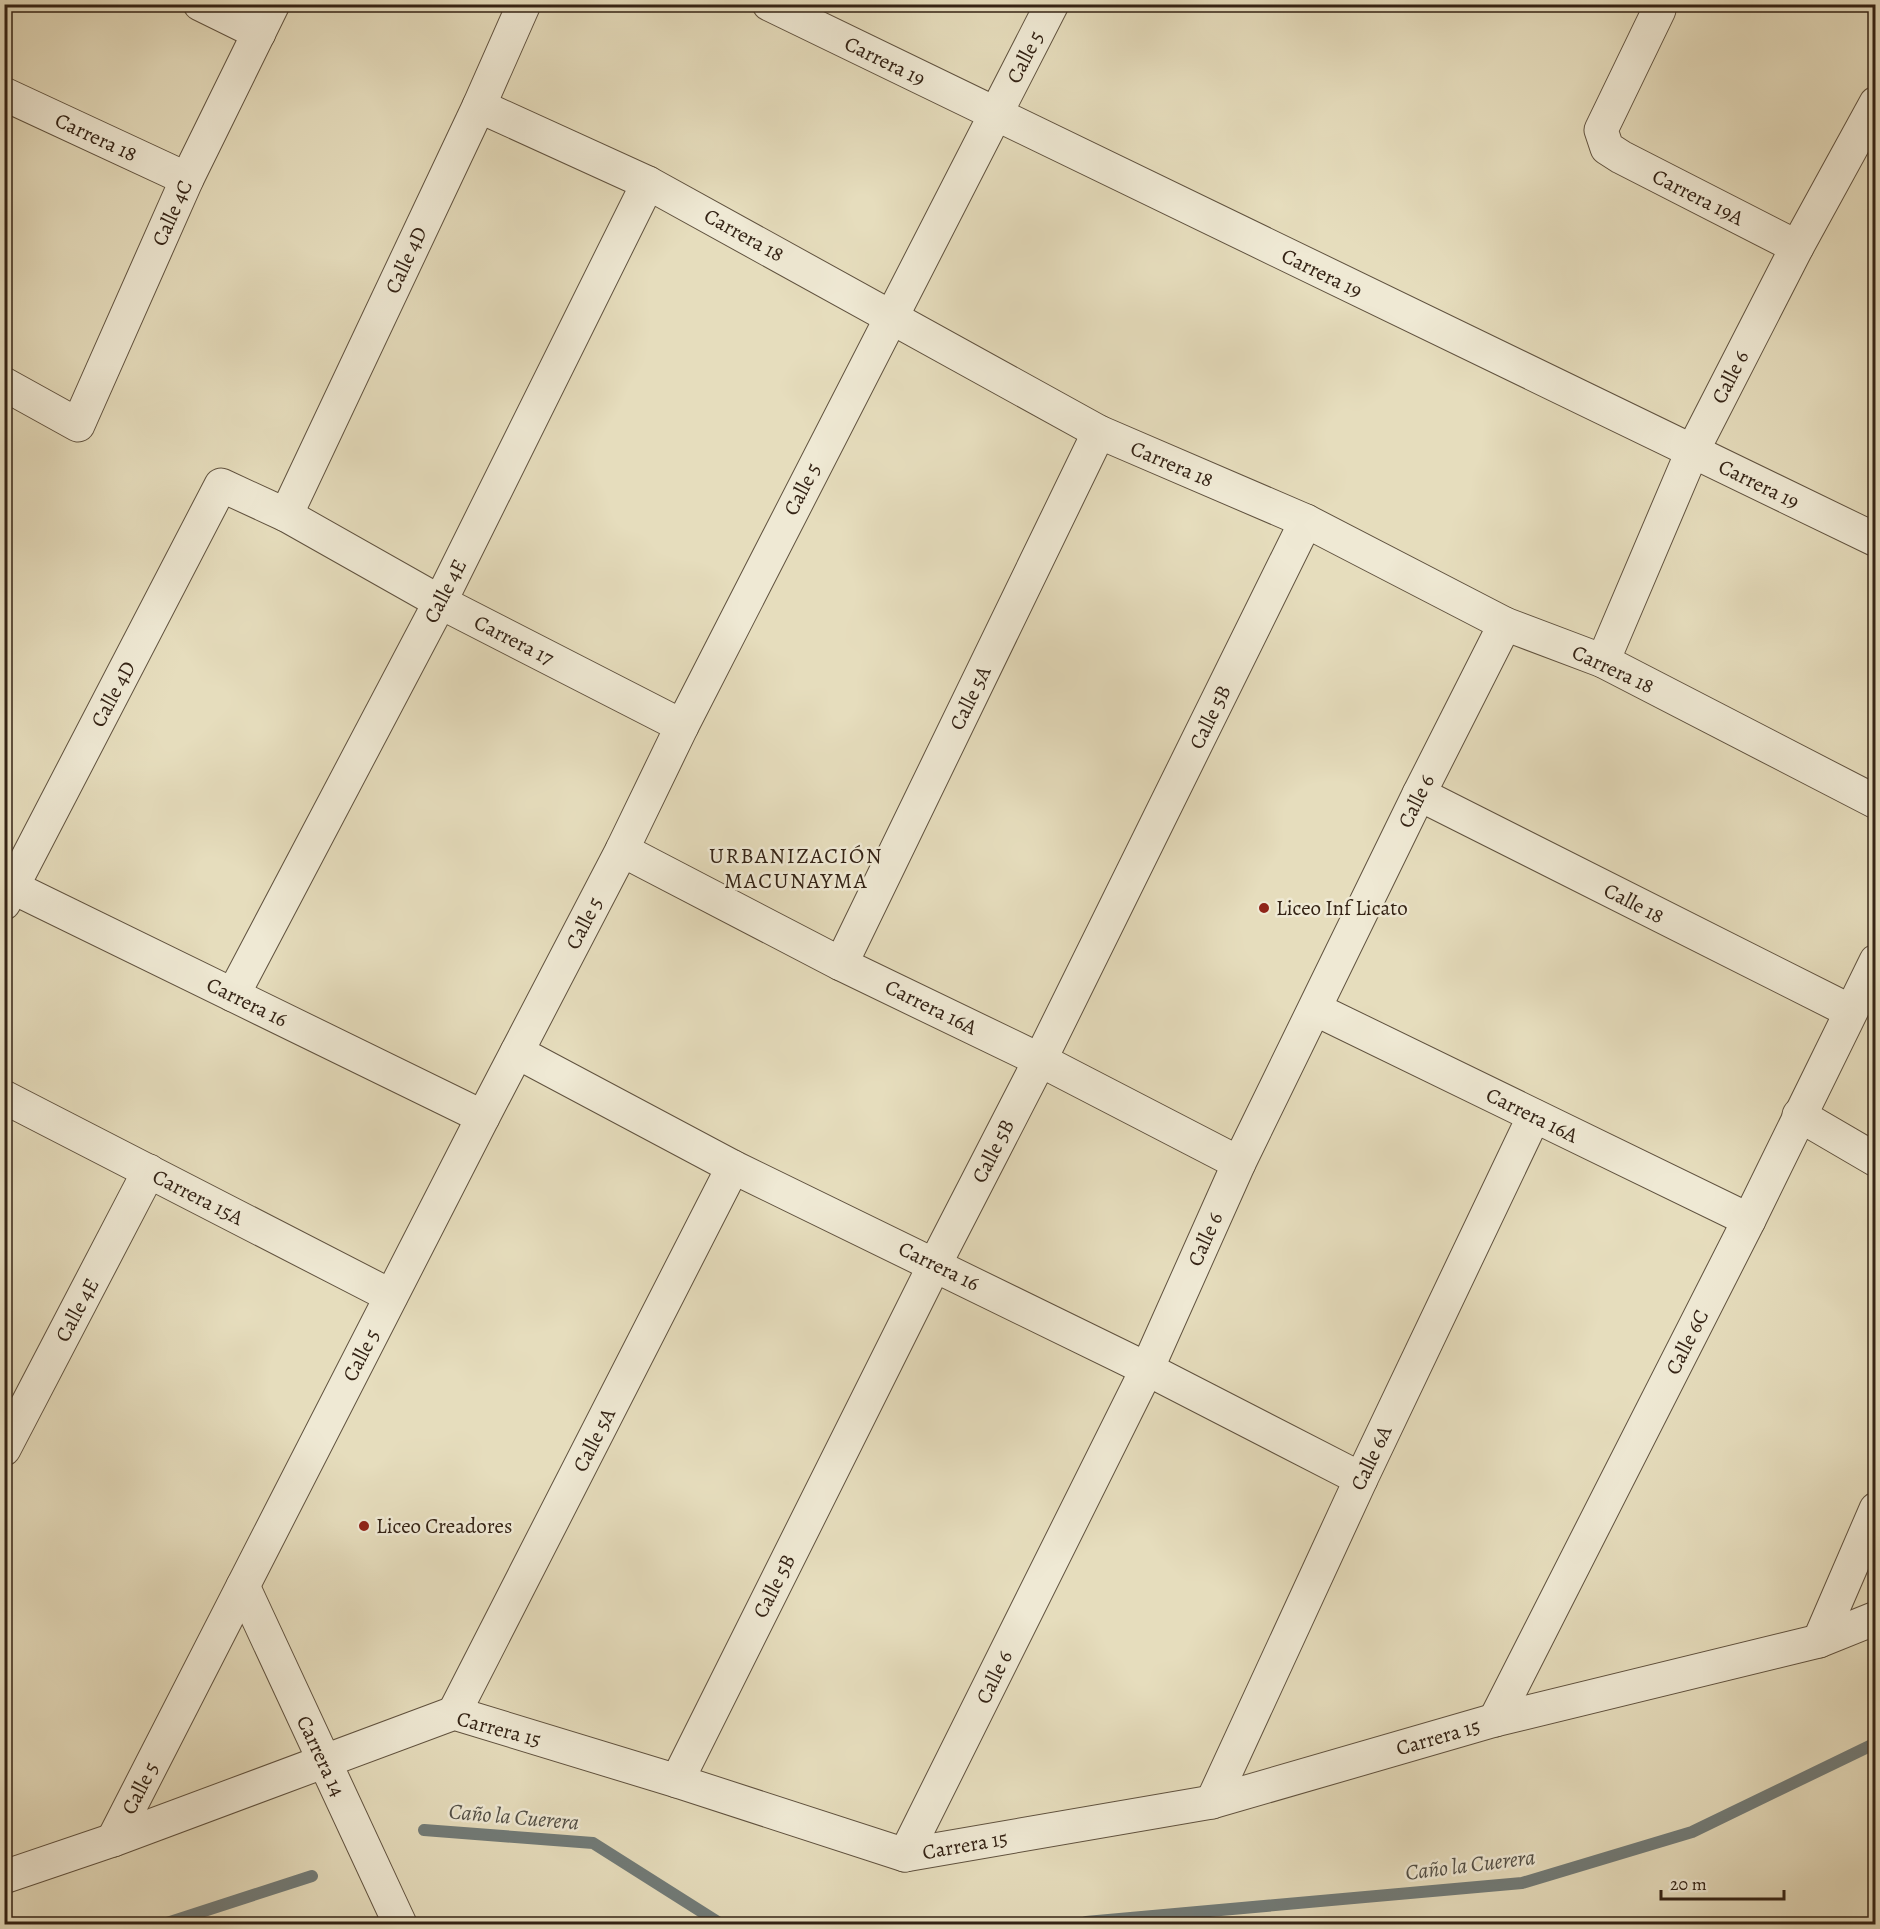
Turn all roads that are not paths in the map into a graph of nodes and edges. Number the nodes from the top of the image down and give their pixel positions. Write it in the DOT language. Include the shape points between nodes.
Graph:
graph roads {
  1 [pos="200,4"];
  2 [pos="524,4"];
  3 [pos="769,4"];
  4 [pos="1052,4"];
  5 [pos="1659,10"];
  6 [pos="266,19"];
  7 [pos="4,94"];
  8 [pos="1875,103"];
  9 [pos="479,106"];
  10 [pos="996,115"];
  11 [pos="187,179"];
  12 [pos="648,183"];
  13 [pos="1797,247"];
  14 [pos="891,315"];
  15 [pos="4,384"];
  16 [pos="1099,432"];
  17 [pos="1692,452"];
  18 [pos="221,485"];
  19 [pos="286,515"];
  20 [pos="1306,521"];
  21 [pos="1875,540"];
  22 [pos="440,602"];
  23 [pos="1505,624"];
  24 [pos="1603,661"];
  25 [pos="682,726"];
  26 [pos="1419,794"];
  27 [pos="1875,802"];
  28 [pos="622,850"];
  29 [pos="8,895"];
  30 [pos="1875,961"];
  31 [pos="841,964"];
  32 [pos="233,995"];
  33 [pos="1315,1009"];
  34 [pos="1850,1011"];
  35 [pos="517,1052"];
  36 [pos="1040,1060"];
  37 [pos="4,1097"];
  38 [pos="1799,1115"];
  39 [pos="1534,1116"];
  40 [pos="483,1117"];
  41 [pos="1875,1160"];
  42 [pos="1239,1163"];
  43 [pos="733,1167"];
  44 [pos="149,1172"];
  45 [pos="1749,1220"];
  46 [pos="935,1264"];
  47 [pos="392,1296"];
  48 [pos="1147,1369"];
  49 [pos="4,1449"];
  50 [pos="1362,1479"];
  51 [pos="1875,1509"];
  52 [pos="243,1586"];
  53 [pos="1875,1618"];
  54 [pos="1819,1641"];
  55 [pos="454,1713"];
  56 [pos="1495,1720"];
  57 [pos="324,1761"];
  58 [pos="677,1781"];
  59 [pos="1212,1802"];
  60 [pos="113,1840"];
  61 [pos="905,1855"];
  62 [pos="4,1877"];
  63 [pos="400,1924"];
  1 -- 6 [label="street"];
  2 -- 9 [label="street, Calle 4D"];
  3 -- 10 [label="street, Carrera 19"];
  4 -- 10 [label="street, Calle 5"];
  5 -- 13 [label="street, Carrera 19A" via="1601,130 1607,148"];
  6 -- 11 [label="street, Calle 4C"];
  7 -- 11 [label="street, Carrera 18"];
  8 -- 13 [label="street, Calle 6"];
  9 -- 12 [label="street, Carrera 18"];
  9 -- 19 [label="street, Calle 4D"];
  10 -- 14 [label="street, Calle 5"];
  10 -- 17 [label="street, Carrera 19"];
  11 -- 15 [label="street, Calle 4C" via="78,425"];
  12 -- 14 [label="street, Carrera 18"];
  12 -- 22 [label="street, Calle 4E"];
  13 -- 17 [label="street, Calle 6"];
  14 -- 16 [label="street, Carrera 18"];
  14 -- 25 [label="street, Calle 5"];
  16 -- 20 [label="street, Carrera 18"];
  16 -- 31 [label="street, Calle 5A"];
  17 -- 21 [label="street, Carrera 19"];
  17 -- 24 [label="street, Calle 6"];
  18 -- 19 [label="street, Carrera 17"];
  18 -- 29 [label="street, Calle 4D"];
  19 -- 22 [label="street, Carrera 17"];
  20 -- 23 [label="street, Carrera 18"];
  20 -- 36 [label="street, Calle 5B"];
  22 -- 25 [label="street, Carrera 17"];
  22 -- 32 [label="street, Calle 4E"];
  23 -- 24 [label="street, Carrera 18"];
  23 -- 26 [label="street, Calle 6"];
  24 -- 27 [label="street, Carrera 18"];
  25 -- 28 [label="street, Calle 5"];
  26 -- 33 [label="street, Calle 6"];
  26 -- 34 [label="street, Calle 18"];
  28 -- 31 [label="street, Carrera 16A"];
  28 -- 35 [label="street, Calle 5"];
  29 -- 32 [label="street, Carrera 16"];
  30 -- 34 [label="street, Calle 6C"];
  31 -- 36 [label="street, Carrera 16A"];
  32 -- 40 [label="street, Carrera 16"];
  33 -- 39 [label="street, Carrera 16A"];
  33 -- 42 [label="street, Calle 6"];
  34 -- 38 [label="street, Calle 6C"];
  35 -- 40 [label="street, Calle 5"];
  35 -- 43 [label="street, Carrera 16"];
  36 -- 42 [label="street, Carrera 16A"];
  36 -- 46 [label="street, Calle 5B"];
  37 -- 44 [label="street, Carrera 15A"];
  38 -- 41 [label="street"];
  38 -- 45 [label="street, Calle 6C"];
  39 -- 45 [label="street, Carrera 16A"];
  39 -- 50 [label="street, Calle 6A"];
  40 -- 47 [label="street, Calle 5"];
  42 -- 48 [label="street, Calle 6"];
  43 -- 46 [label="street, Carrera 16"];
  43 -- 55 [label="street, Calle 5A"];
  44 -- 47 [label="street, Carrera 15A"];
  44 -- 49 [label="street, Calle 4E"];
  45 -- 56 [label="street, Calle 6C"];
  46 -- 48 [label="street, Carrera 16"];
  46 -- 58 [label="street, Calle 5B"];
  47 -- 52 [label="street, Calle 5"];
  48 -- 50 [label="street, Carrera 16"];
  48 -- 61 [label="street, Calle 6"];
  50 -- 59 [label="street, Calle 6A"];
  51 -- 54 [label="street"];
  52 -- 57 [label="street, Carrera 14"];
  52 -- 60 [label="street, Calle 5"];
  53 -- 54 [label="street, Carrera 15"];
  54 -- 56 [label="street, Carrera 15"];
  55 -- 57 [label="street, Carrera 15"];
  55 -- 58 [label="street, Carrera 15"];
  56 -- 59 [label="street, Carrera 15"];
  57 -- 60 [label="street, Carrera 15"];
  57 -- 63 [label="street, Carrera 14"];
  58 -- 61 [label="street, Carrera 15"];
  59 -- 61 [label="street, Carrera 15"];
  60 -- 62 [label="street, Carrera 15"];
}
